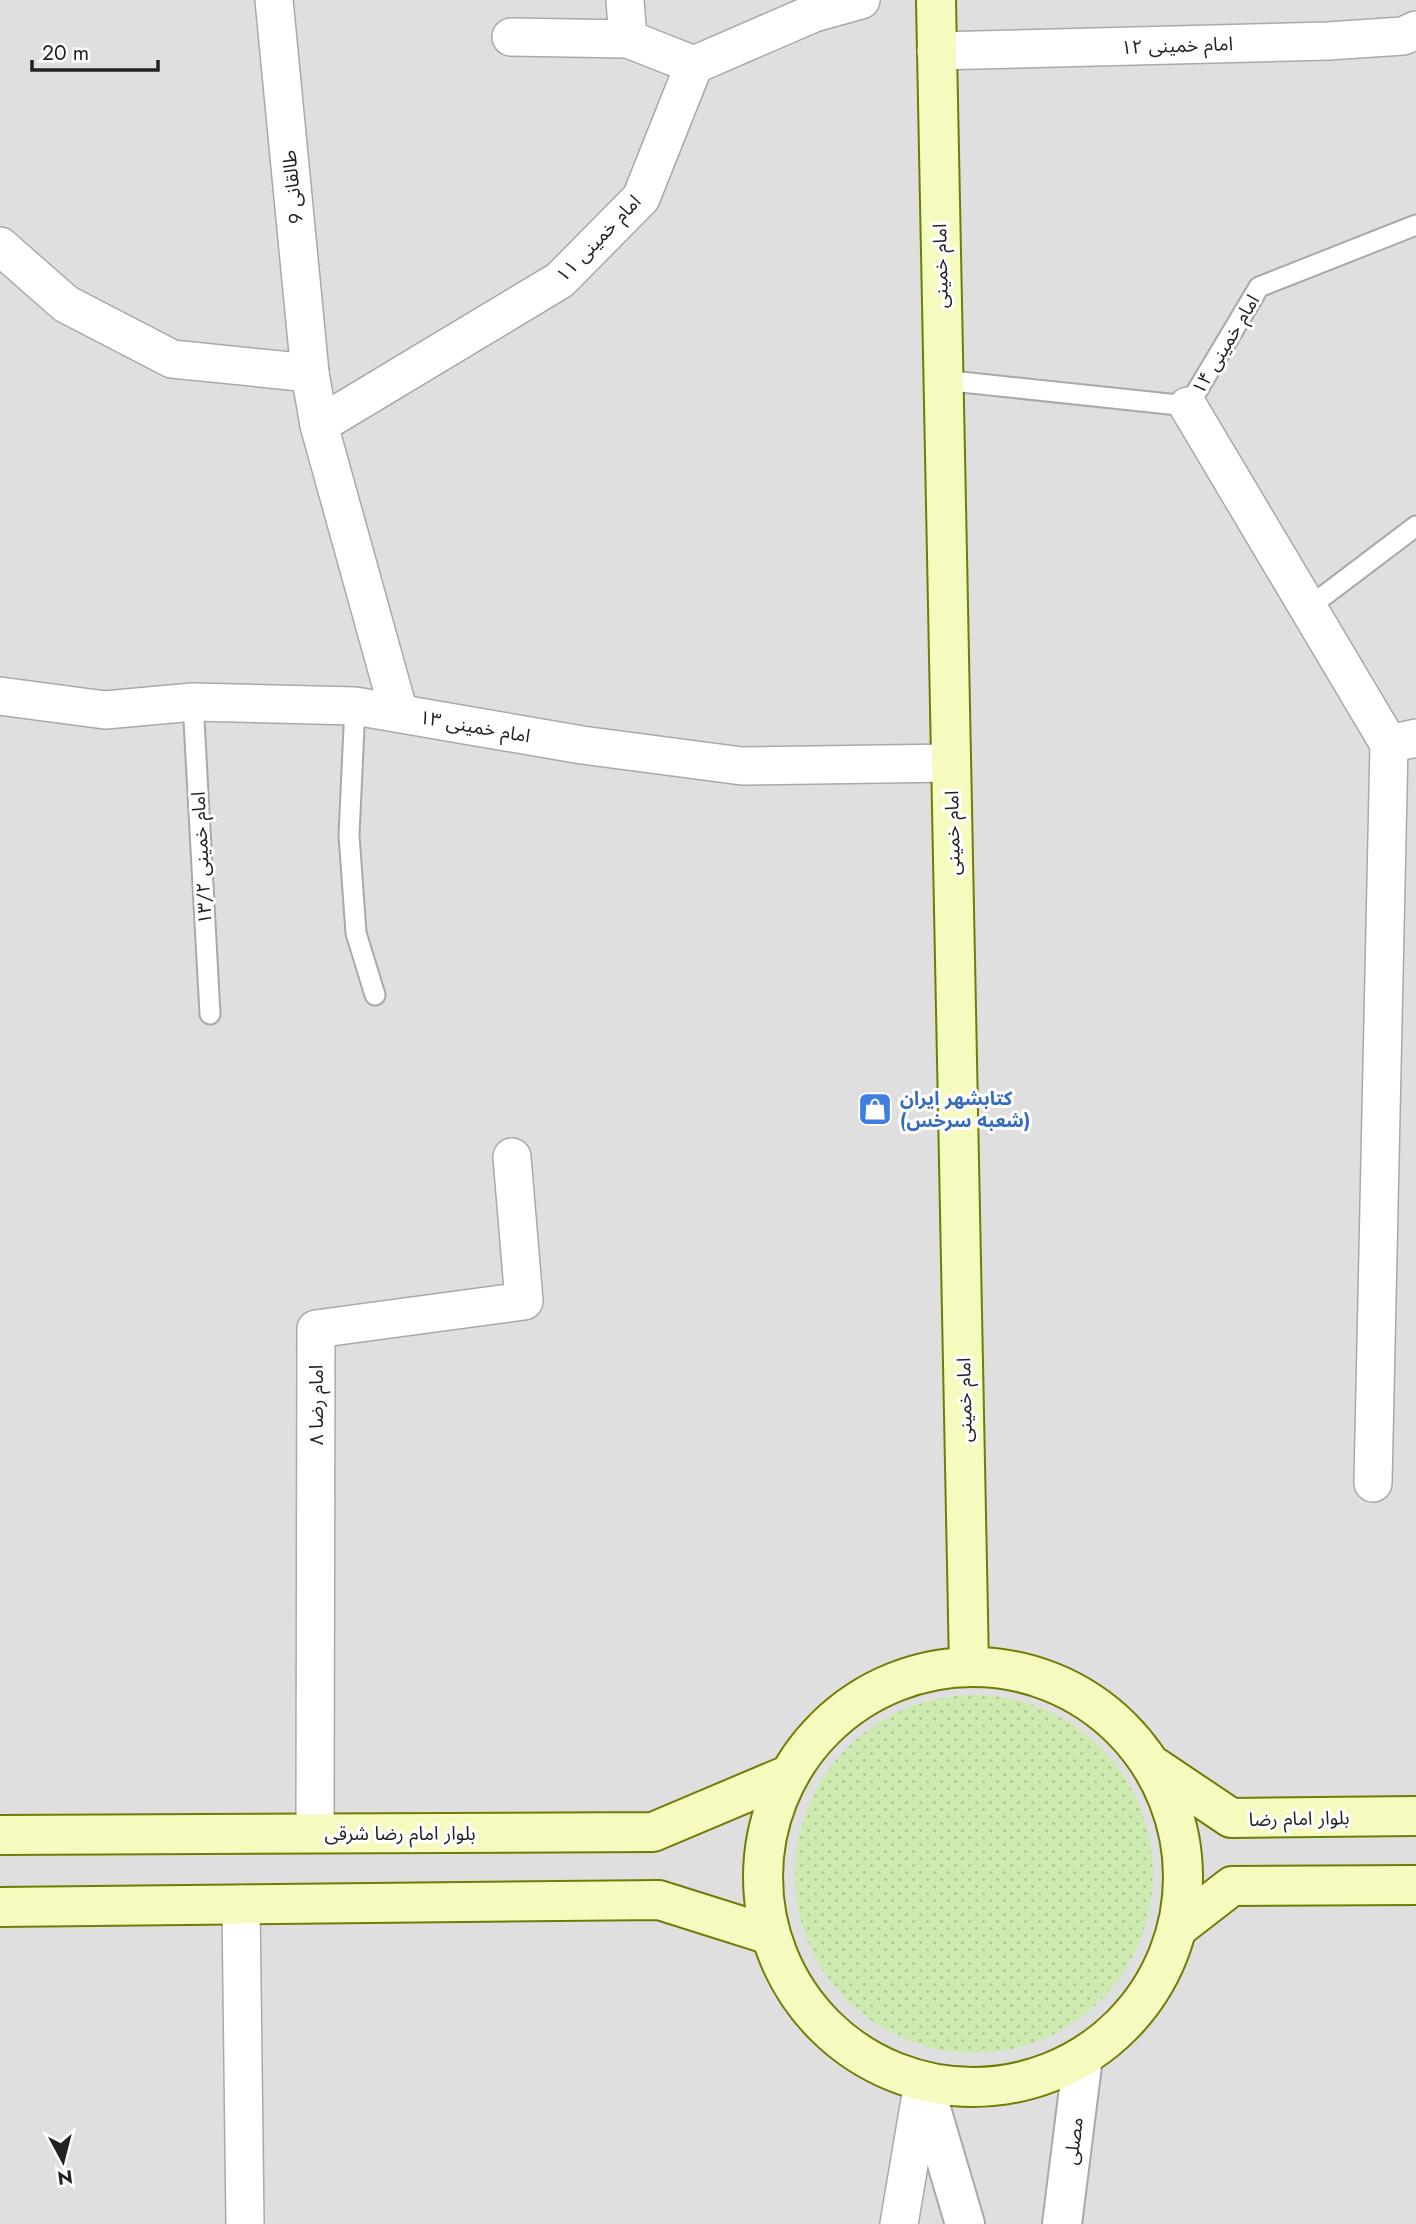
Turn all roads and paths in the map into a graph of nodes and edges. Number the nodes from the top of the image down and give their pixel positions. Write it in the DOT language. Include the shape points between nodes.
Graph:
graph roads {
  1 [pos="274,0"];
  2 [pos="625,0"];
  3 [pos="861,0"];
  4 [pos="936,0"];
  5 [pos="1416,30"];
  6 [pos="511,37"];
  7 [pos="628,39"];
  8 [pos="936,51"];
  9 [pos="694,65"];
  10 [pos="1416,225"];
  11 [pos="0,247"];
  12 [pos="310,373"];
  13 [pos="942,380"];
  14 [pos="1188,406"];
  15 [pos="319,425"];
  16 [pos="1416,526"];
  17 [pos="1309,607"];
  18 [pos="0,696"];
  19 [pos="193,702"];
  20 [pos="355,706"];
  21 [pos="399,713"];
  22 [pos="1402,741"];
  23 [pos="951,763"];
  24 [pos="375,995"];
  25 [pos="210,1014"];
  26 [pos="512,1157"];
  27 [pos="1373,1483"];
  28 [pos="969,1666"];
  29 [pos="1155,1768"];
  30 [pos="788,1775"];
  31 [pos="1416,1816"];
  32 [pos="315,1833"];
  33 [pos="0,1835"];
  34 [pos="1416,1885"];
  35 [pos="241,1904"];
  36 [pos="0,1907"];
  37 [pos="1179,1927"];
  38 [pos="770,1935"];
  39 [pos="1083,2057"];
  40 [pos="923,2082"];
  41 [pos="245,2224"];
  42 [pos="899,2224"];
  43 [pos="965,2224"];
  44 [pos="1062,2224"];
  1 -- 12 [label="street, طالقانی 9"];
  2 -- 7 [label="street"];
  3 -- 9 [label="street" via="814,13"];
  4 -- 8 [label="main road, امام خمینی"];
  5 -- 8 [label="street, امام خمینی ۱۲" via="1403,36 1328,41"];
  6 -- 7 [label="street"];
  7 -- 9 [label="street"];
  8 -- 13 [label="main road, امام خمینی"];
  9 -- 15 [label="street, امام خمینی ۱۱" via="641,198 560,280"];
  10 -- 14 [label="lane, امام خمینی ۱۴" via="1259,287"];
  11 -- 12 [label="street" via="66,304 172,359"];
  12 -- 15 [label="street, طالقانی 9"];
  13 -- 14 [label="lane, امام خمینی ۱۴"];
  13 -- 23 [label="main road, امام خمینی"];
  14 -- 17 [label="street"];
  15 -- 21 [label="street, طالقانی 9"];
  16 -- 17 [label="lane"];
  17 -- 22 [label="street"];
  18 -- 19 [label="street, امام خمینی ۱۳" via="105,710"];
  19 -- 20 [label="street, امام خمینی ۱۳"];
  19 -- 25 [label="lane, امام خمینی ۱۳/۲"];
  20 -- 21 [label="street, امام خمینی ۱۳"];
  20 -- 24 [label="lane" via="349,835 356,933"];
  21 -- 23 [label="street, امام خمینی ۱۳" via="582,745 742,766"];
  22 -- 27 [label="street"];
  23 -- 28 [label="main road, امام خمینی"];
  26 -- 32 [label="street, امام رضا ۸" via="524,1301 316,1329"];
  28 -- 29 [label="main road" via="1024,1672 1076,1692 1120,1725"];
  28 -- 30 [label="main road" via="915,1674 864,1696 821,1731"];
  29 -- 31 [label="main road, بلوار امام رضا" via="1231,1818"];
  29 -- 37 [label="main road" via="1177,1818 1185,1872"];
  30 -- 32 [label="main road, بلوار امام رضا شرقی" via="653,1832"];
  30 -- 38 [label="main road" via="768,1826 762,1881"];
  32 -- 33 [label="main road, بلوار امام رضا شرقی"];
  34 -- 37 [label="main road" via="1232,1886"];
  35 -- 36 [label="main road"];
  35 -- 38 [label="main road" via="659,1900"];
  35 -- 41 [label="street"];
  37 -- 39 [label="main road" via="1159,1979 1126,2023"];
  38 -- 40 [label="main road" via="792,1986 827,2029 871,2062"];
  39 -- 40 [label="main road" via="1032,2080 978,2088"];
  39 -- 44 [label="street, مصلی"];
  40 -- 42 [label="street"];
  40 -- 43 [label="street"];
}
